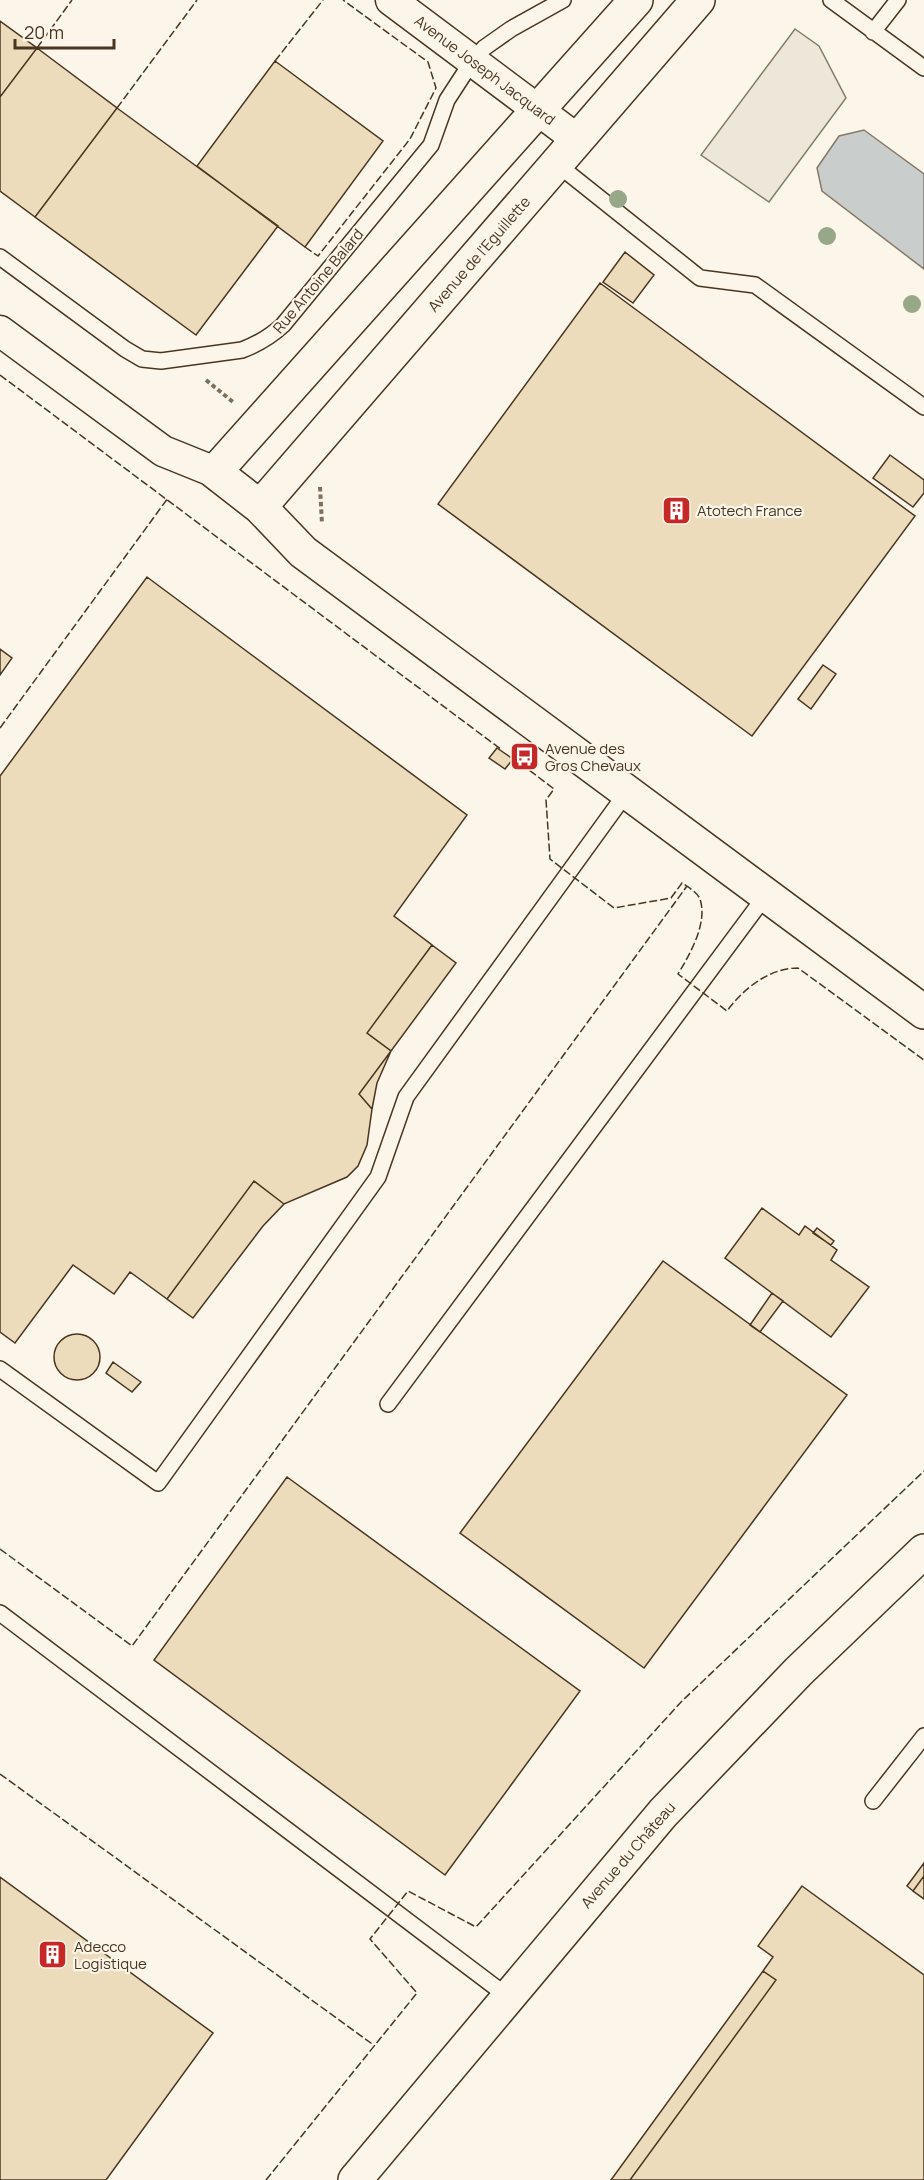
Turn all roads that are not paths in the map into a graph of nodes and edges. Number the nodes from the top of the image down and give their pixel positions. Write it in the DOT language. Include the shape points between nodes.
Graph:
graph roads {
  1 [pos="391,0"];
  2 [pos="563,0"];
  3 [pos="636,0"];
  4 [pos="698,0"];
  5 [pos="831,0"];
  6 [pos="898,0"];
  7 [pos="873,32"];
  8 [pos="473,60"];
  9 [pos="924,68"];
  10 [pos="539,111"];
  11 [pos="567,152"];
  12 [pos="0,257"];
  13 [pos="0,331"];
  14 [pos="924,407"];
  15 [pos="215,472"];
  16 [pos="260,507"];
  17 [pos="627,792"];
  18 [pos="766,895"];
  19 [pos="924,1012"];
  20 [pos="0,1369"];
  21 [pos="388,1404"];
  22 [pos="924,1551"];
  23 [pos="0,1613"];
  24 [pos="924,1736"];
  25 [pos="873,1801"];
  26 [pos="507,1996"];
  27 [pos="354,2180"];
  1 -- 8 [label="street, Avenue Joseph Jacquard"];
  2 -- 8 [label="lane, Rue Antoine Balard" via="511,29"];
  3 -- 10 [label="street"];
  4 -- 11 [label="street, Avenue de l'Eguillette"];
  5 -- 7 [label="lane"];
  6 -- 7 [label="lane"];
  7 -- 9 [label="lane"];
  8 -- 10 [label="street, Avenue Joseph Jacquard"];
  8 -- 12 [label="lane, Rue Antoine Balard" via="447,100 431,144 283,326 269,338 242,350 162,361 142,359"];
  10 -- 11 [label="street, Avenue Joseph Jacquard"];
  10 -- 15 [label="street"];
  11 -- 14 [label="lane" via="700,278 755,285"];
  11 -- 16 [label="street, Avenue de l'Eguillette"];
  13 -- 15 [label="street" via="163,451"];
  15 -- 16 [label="street"];
  16 -- 17 [label="street" via="303,552"];
  17 -- 18 [label="street"];
  17 -- 20 [label="lane" via="406,1097 378,1177 158,1483"];
  18 -- 19 [label="street"];
  18 -- 21 [label="lane"];
  22 -- 26 [label="street, Avenue du Château" via="798,1672 671,1804"];
  23 -- 26 [label="lane"];
  24 -- 25 [label="lane"];
  26 -- 27 [label="street, Avenue du Château"];
}
